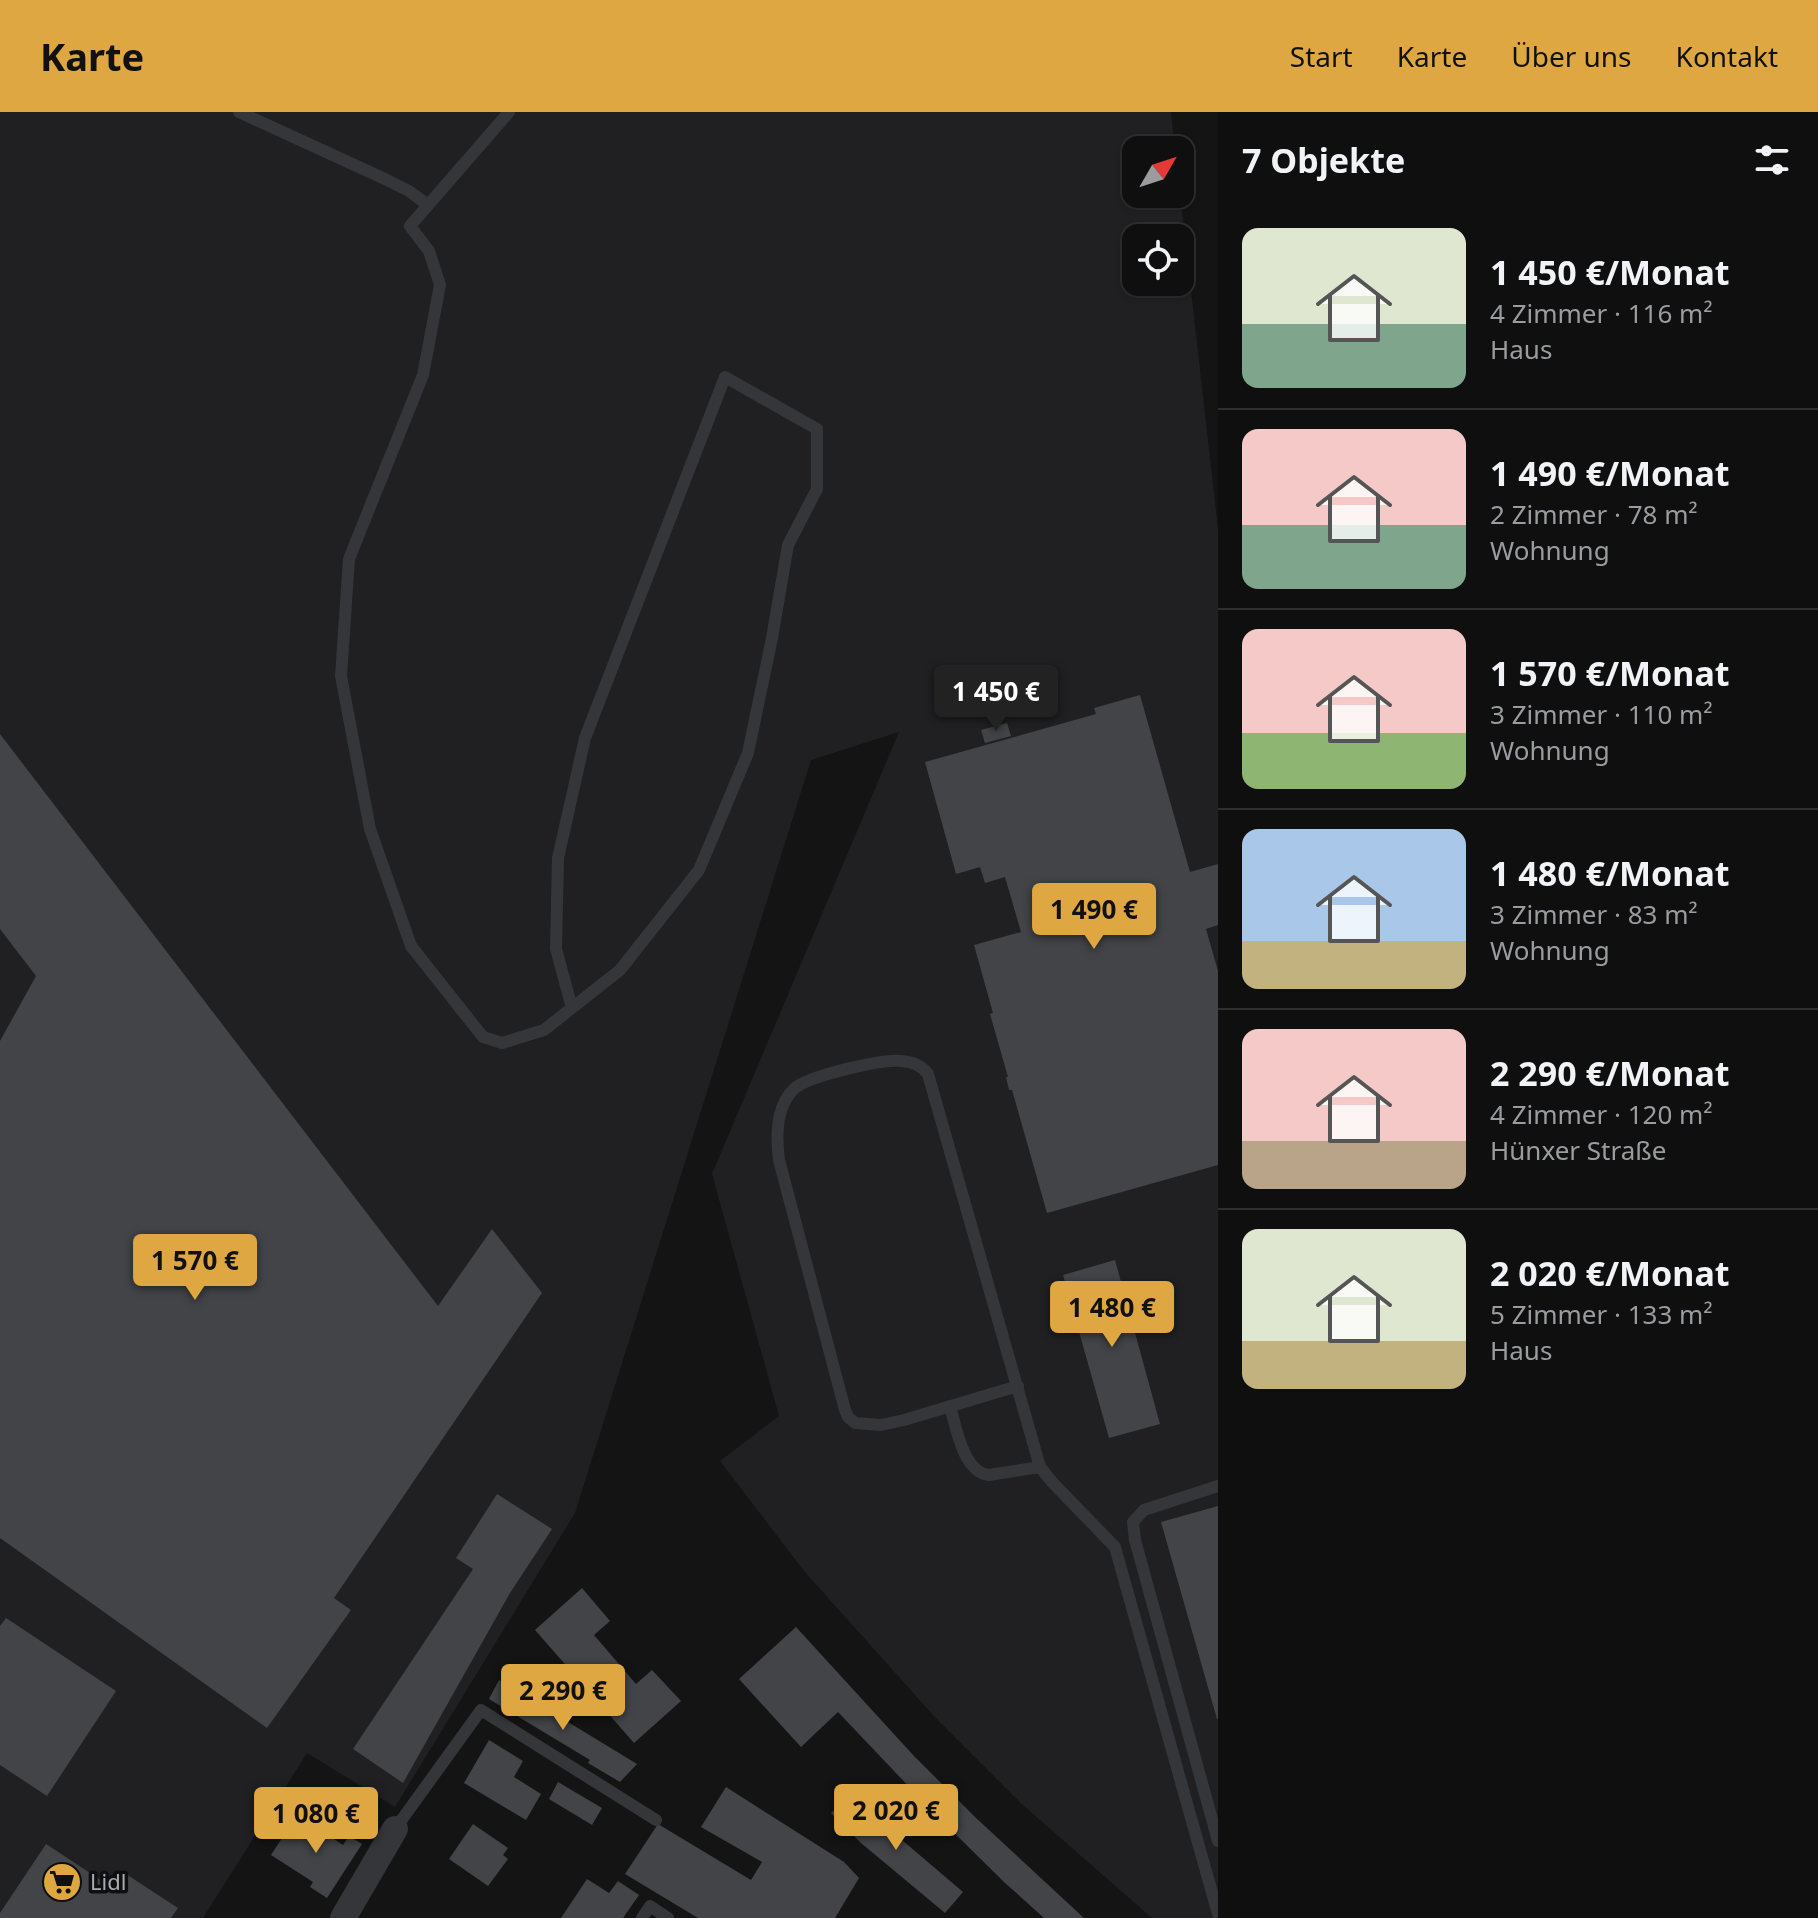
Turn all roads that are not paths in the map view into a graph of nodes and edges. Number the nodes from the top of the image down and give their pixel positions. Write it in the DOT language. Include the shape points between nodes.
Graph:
graph roads {
  1 [pos="239,112"];
  2 [pos="509,112"];
  3 [pos="428,205"];
  4 [pos="572,1008"];
  5 [pos="1018,1386"];
  6 [pos="950,1406"];
  7 [pos="1040,1467"];
  8 [pos="1218,1486"];
  9 [pos="656,1820"];
  10 [pos="395,1829"];
  11 [pos="1218,1841"];
  12 [pos="1218,1914"];
  13 [pos="343,1918"];
  14 [pos="642,1918"];
  15 [pos="668,1918"];
  1 -- 3 [label="lane" via="385,179"];
  2 -- 3 [label="lane"];
  3 -- 4 [label="lane" via="410,226 429,251 440,285 423,375 349,559 341,676 370,829 411,946 483,1037 502,1043 544,1030"];
  4 -- 4 [label="lane" via="620,970 699,870 748,753 788,545 817,489 817,429 725,377 585,738 558,858 556,949"];
  5 -- 6 [label="lane"];
  5 -- 6 [label="lane" via="928,1074 917,1064 898,1060 814,1077 791,1091 783,1108 779,1160 845,1410 855,1423 881,1425"];
  5 -- 7 [label="lane"];
  6 -- 7 [label="lane" via="962,1447 976,1470 989,1475"];
  7 -- 12 [label="lane" via="1115,1547"];
  8 -- 11 [label="lane" via="1144,1510 1133,1522"];
  9 -- 10 [label="lane" via="481,1710"];
  10 -- 13 [label="street"];
  14 -- 15 [label="lane" via="650,1906"];
}
